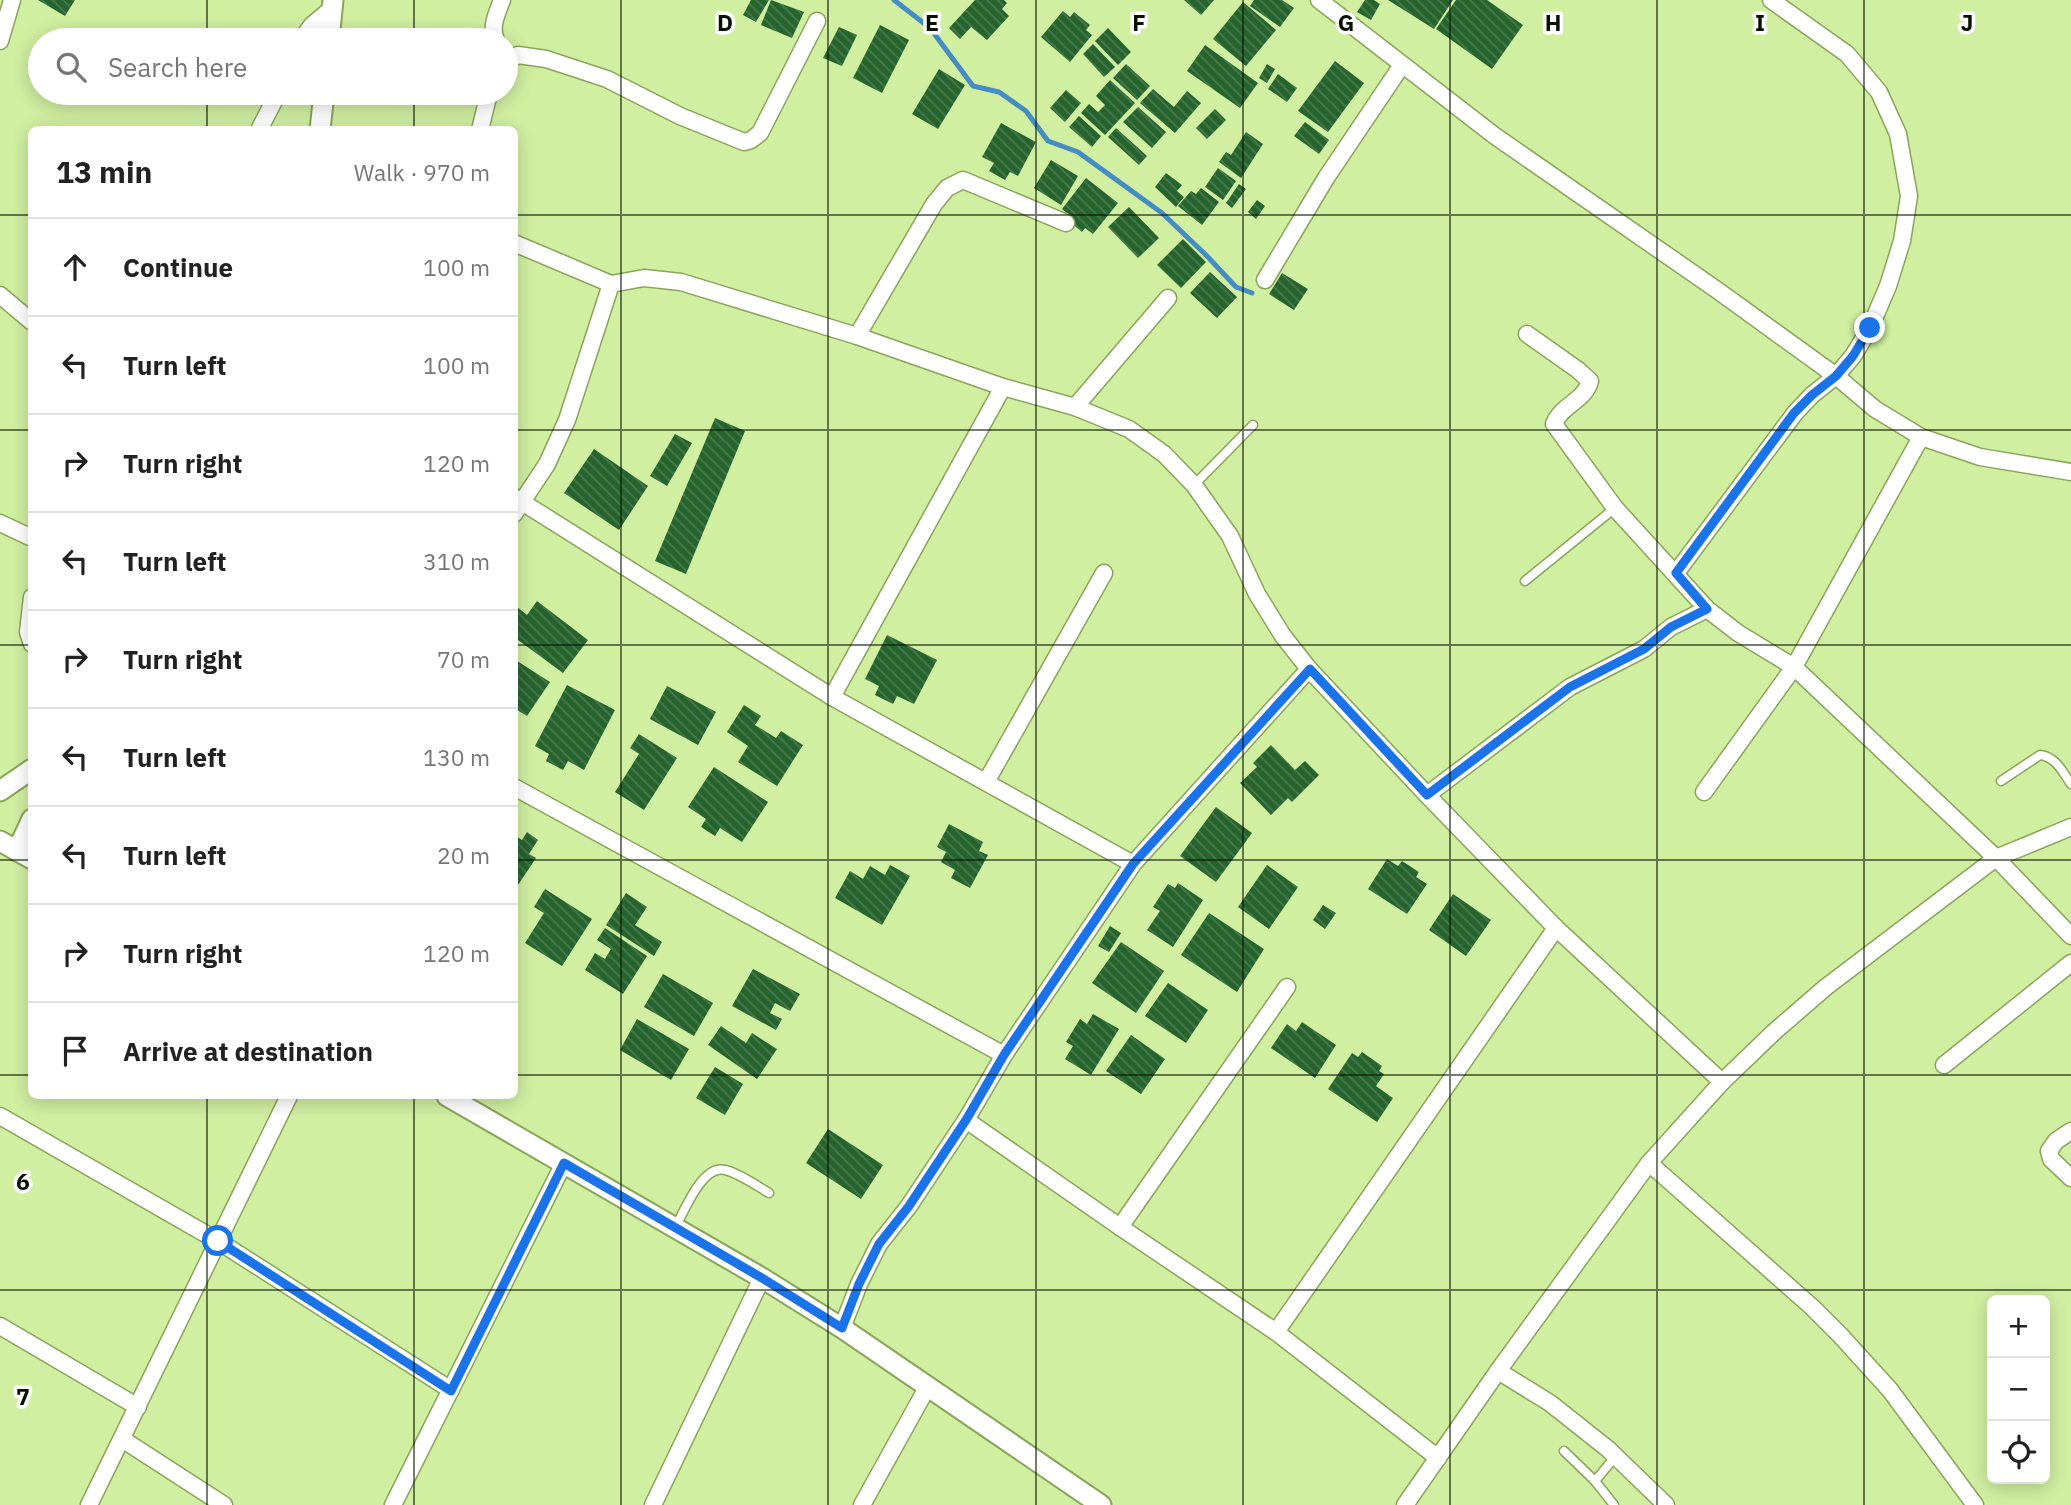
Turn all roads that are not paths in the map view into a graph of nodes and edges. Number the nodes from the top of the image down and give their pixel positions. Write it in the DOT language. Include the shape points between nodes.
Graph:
graph roads {
  1 [pos="12,0"];
  2 [pos="502,0"];
  3 [pos="1319,0"];
  4 [pos="1771,0"];
  5 [pos="332,5"];
  6 [pos="817,20"];
  7 [pos="310,28"];
  8 [pos="330,28"];
  9 [pos="494,28"];
  10 [pos="0,41"];
  11 [pos="518,55"];
  12 [pos="1402,65"];
  13 [pos="272,105"];
  14 [pos="323,105"];
  15 [pos="486,105"];
  16 [pos="261,126"];
  17 [pos="320,126"];
  18 [pos="481,126"];
  19 [pos="1066,223"];
  20 [pos="518,245"];
  21 [pos="1265,280"];
  22 [pos="611,284"];
  23 [pos="0,295"];
  24 [pos="1168,298"];
  25 [pos="28,320"];
  26 [pos="1527,334"];
  27 [pos="857,336"];
  28 [pos="1836,376"];
  29 [pos="1003,387"];
  30 [pos="1075,407"];
  31 [pos="1253,425"];
  32 [pos="1921,437"];
  33 [pos="2071,472"];
  34 [pos="1194,485"];
  35 [pos="518,504"];
  36 [pos="518,506"];
  37 [pos="1615,508"];
  38 [pos="0,523"];
  39 [pos="28,536"];
  40 [pos="1104,573"];
  41 [pos="1676,573"];
  42 [pos="1525,581"];
  43 [pos="1707,609"];
  44 [pos="1794,667"];
  45 [pos="1310,669"];
  46 [pos="832,697"];
  47 [pos="28,772"];
  48 [pos="986,782"];
  49 [pos="2001,782"];
  50 [pos="2071,784"];
  51 [pos="518,789"];
  52 [pos="0,791"];
  53 [pos="1704,792"];
  54 [pos="1427,795"];
  55 [pos="28,827"];
  56 [pos="2071,827"];
  57 [pos="16,850"];
  58 [pos="1996,858"];
  59 [pos="1133,864"];
  60 [pos="1556,928"];
  61 [pos="2071,936"];
  62 [pos="2071,963"];
  63 [pos="1287,987"];
  64 [pos="1004,1055"];
  65 [pos="1944,1065"];
  66 [pos="1722,1082"];
  67 [pos="288,1099"];
  68 [pos="452,1099"];
  69 [pos="0,1116"];
  70 [pos="966,1120"];
  71 [pos="2071,1131"];
  72 [pos="564,1163"];
  73 [pos="1649,1163"];
  74 [pos="2071,1178"];
  75 [pos="769,1193"];
  76 [pos="1121,1227"];
  77 [pos="675,1228"];
  78 [pos="218,1241"];
  79 [pos="762,1278"];
  80 [pos="0,1326"];
  81 [pos="842,1328"];
  82 [pos="1276,1332"];
  83 [pos="1498,1371"];
  84 [pos="928,1385"];
  85 [pos="451,1391"];
  86 [pos="138,1407"];
  87 [pos="122,1439"];
  88 [pos="1564,1451"];
  89 [pos="1615,1457"];
  90 [pos="1437,1458"];
  91 [pos="1595,1481"];
  92 [pos="1095,1503"];
  93 [pos="89,1505"];
  94 [pos="224,1505"];
  95 [pos="393,1505"];
  96 [pos="653,1505"];
  97 [pos="862,1505"];
  98 [pos="1405,1505"];
  99 [pos="1614,1505"];
  100 [pos="1666,1505"];
  101 [pos="1975,1505"];
  1 -- 10 [label="street"];
  2 -- 9 [label="street"];
  3 -- 12 [label="street"];
  4 -- 28 [label="street" via="1847,54 1879,92 1898,134 1909,196 1902,242 1888,286 1870,328"];
  5 -- 7 [label="street"];
  5 -- 8 [label="street"];
  6 -- 11 [label="street" via="760,133 744,142 607,79"];
  12 -- 21 [label="street"];
  12 -- 28 [label="street" via="1495,136"];
  13 -- 16 [label="street"];
  14 -- 17 [label="street"];
  15 -- 18 [label="street"];
  19 -- 27 [label="street" via="963,180 947,188"];
  20 -- 22 [label="street"];
  22 -- 27 [label="street" via="644,278 681,282"];
  22 -- 35 [label="street" via="567,419 547,464"];
  23 -- 25 [label="street"];
  24 -- 30 [label="street"];
  26 -- 37 [label="street" via="1590,382 1588,391 1558,415 1554,424"];
  27 -- 29 [label="street"];
  28 -- 32 [label="street" via="1875,409"];
  28 -- 41 [label="street" via="1794,413"];
  29 -- 30 [label="street"];
  29 -- 46 [label="street"];
  30 -- 34 [label="street" via="1129,429 1164,454"];
  31 -- 34 [label="lane"];
  32 -- 33 [label="street" via="1980,457"];
  32 -- 44 [label="street"];
  34 -- 45 [label="street" via="1230,536 1283,636"];
  36 -- 46 [label="street"];
  37 -- 41 [label="street"];
  37 -- 42 [label="lane"];
  38 -- 39 [label="street"];
  40 -- 48 [label="street"];
  41 -- 43 [label="street"];
  43 -- 44 [label="street"];
  43 -- 54 [label="street" via="1671,627 1644,649 1570,687"];
  44 -- 53 [label="street"];
  44 -- 58 [label="street"];
  45 -- 54 [label="street"];
  45 -- 59 [label="street"];
  46 -- 48 [label="street"];
  47 -- 52 [label="street"];
  48 -- 59 [label="street"];
  49 -- 50 [label="lane" via="2040,755 2057,763"];
  51 -- 64 [label="street"];
  54 -- 60 [label="street"];
  55 -- 57 [label="street"];
  56 -- 58 [label="street"];
  58 -- 61 [label="street"];
  58 -- 66 [label="street" via="1826,987"];
  59 -- 64 [label="street"];
  60 -- 66 [label="street"];
  60 -- 82 [label="street"];
  62 -- 65 [label="street"];
  63 -- 76 [label="street"];
  64 -- 70 [label="street"];
  66 -- 73 [label="street"];
  67 -- 78 [label="street"];
  68 -- 72 [label="street"];
  69 -- 78 [label="street"];
  70 -- 76 [label="street"];
  70 -- 81 [label="street" via="879,1244"];
  71 -- 74 [label="street" via="2049,1151 2051,1159"];
  72 -- 77 [label="street"];
  72 -- 85 [label="street"];
  73 -- 83 [label="street"];
  73 -- 101 [label="street" via="1840,1335 1889,1390"];
  75 -- 77 [label="lane" via="724,1169 711,1172"];
  76 -- 82 [label="street"];
  77 -- 79 [label="street"];
  78 -- 85 [label="street"];
  78 -- 86 [label="street"];
  79 -- 81 [label="street"];
  79 -- 96 [label="street"];
  80 -- 86 [label="street"];
  81 -- 84 [label="street"];
  82 -- 90 [label="street"];
  83 -- 89 [label="street" via="1550,1403"];
  83 -- 90 [label="street"];
  84 -- 92 [label="street"];
  84 -- 97 [label="street"];
  85 -- 95 [label="street"];
  86 -- 87 [label="street"];
  87 -- 93 [label="street"];
  87 -- 94 [label="street"];
  88 -- 91 [label="lane"];
  89 -- 91 [label="lane"];
  89 -- 100 [label="street"];
  90 -- 98 [label="street"];
  91 -- 99 [label="lane"];
}
